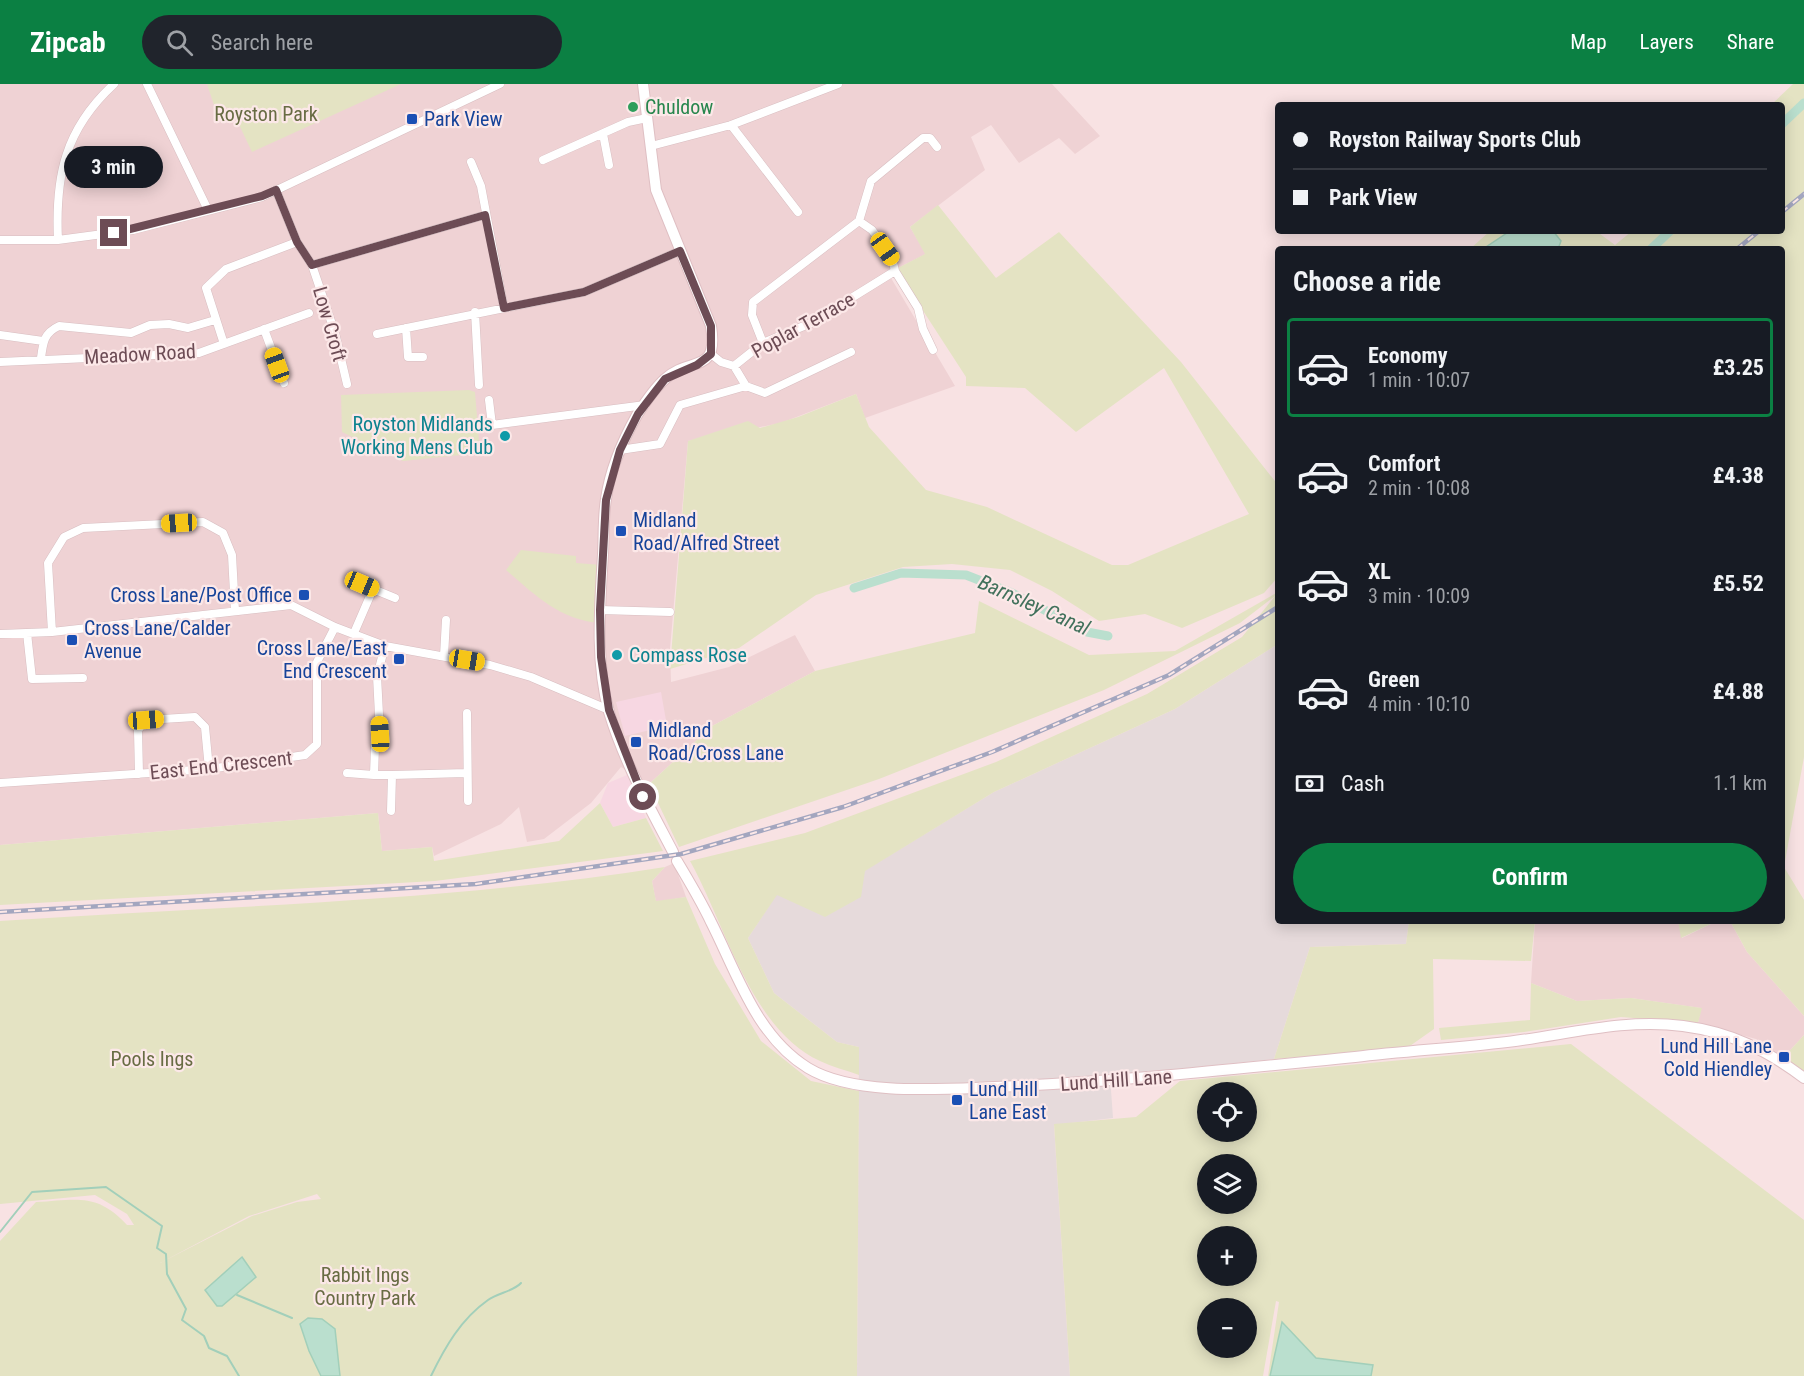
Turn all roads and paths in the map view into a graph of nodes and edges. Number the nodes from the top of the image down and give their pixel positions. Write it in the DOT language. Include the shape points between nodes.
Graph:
graph roads {
  1 [pos="114,84"];
  2 [pos="147,84"];
  3 [pos="500,84"];
  4 [pos="643,84"];
  5 [pos="838,84"];
  6 [pos="647,118"];
  7 [pos="731,125"];
  8 [pos="603,134"];
  9 [pos="651,146"];
  10 [pos="937,147"];
  11 [pos="543,160"];
  12 [pos="471,162"];
  13 [pos="609,165"];
  14 [pos="276,190"];
  15 [pos="208,210"];
  16 [pos="798,212"];
  17 [pos="485,215"];
  18 [pos="859,221"];
  19 [pos="0,240"];
  20 [pos="58,240"];
  21 [pos="297,242"];
  22 [pos="680,251"];
  23 [pos="312,265"];
  24 [pos="895,271"];
  25 [pos="504,308"];
  26 [pos="475,312"];
  27 [pos="309,313"];
  28 [pos="215,320"];
  29 [pos="406,328"];
  30 [pos="264,329"];
  31 [pos="377,334"];
  32 [pos="0,335"];
  33 [pos="43,341"];
  34 [pos="763,343"];
  35 [pos="224,344"];
  36 [pos="933,350"];
  37 [pos="851,352"];
  38 [pos="711,354"];
  39 [pos="423,357"];
  40 [pos="41,358"];
  41 [pos="0,362"];
  42 [pos="734,366"];
  43 [pos="284,382"];
  44 [pos="347,384"];
  45 [pos="479,385"];
  46 [pos="746,386"];
  47 [pos="489,400"];
  48 [pos="645,405"];
  49 [pos="620,450"];
  50 [pos="351,580"];
  51 [pos="374,589"];
  52 [pos="395,598"];
  53 [pos="600,610"];
  54 [pos="236,611"];
  55 [pos="670,612"];
  56 [pos="446,620"];
  57 [pos="335,627"];
  58 [pos="51,632"];
  59 [pos="27,633"];
  60 [pos="354,633"];
  61 [pos="0,634"];
  62 [pos="385,646"];
  63 [pos="444,656"];
  64 [pos="83,678"];
  65 [pos="609,710"];
  66 [pos="467,713"];
  67 [pos="209,769"];
  68 [pos="347,773"];
  69 [pos="466,773"];
  70 [pos="139,774"];
  71 [pos="374,775"];
  72 [pos="392,775"];
  73 [pos="0,783"];
  74 [pos="468,801"];
  75 [pos="391,811"];
  76 [pos="1804,1078"];
  1 -- 20 [label="street" via="95,101 75,130 62,166 56,202"];
  2 -- 15 [label="street"];
  3 -- 14 [label="street"];
  4 -- 6 [label="main road"];
  5 -- 7 [label="street"];
  6 -- 8 [label="street"];
  6 -- 9 [label="main road"];
  7 -- 9 [label="street"];
  7 -- 16 [label="street"];
  8 -- 11 [label="street"];
  8 -- 13 [label="street"];
  9 -- 22 [label="main road" via="656,190"];
  10 -- 18 [label="street" via="930,138 923,138 871,181"];
  12 -- 17 [label="street" via="481,186"];
  14 -- 15 [label="street"];
  14 -- 21 [label="street, Low Croft"];
  15 -- 20 [label="street" via="133,230"];
  17 -- 23 [label="street"];
  17 -- 25 [label="street"];
  18 -- 24 [label="street" via="879,239 892,258"];
  18 -- 34 [label="street" via="753,303 752,315"];
  19 -- 20 [label="street"];
  21 -- 23 [label="street, Low Croft"];
  21 -- 28 [label="street" via="226,269 206,288"];
  22 -- 25 [label="street" via="584,292"];
  22 -- 38 [label="main road" via="711,326"];
  23 -- 44 [label="street, Low Croft"];
  24 -- 34 [label="street, Poplar Terrace" via="811,323"];
  24 -- 36 [label="street" via="918,308 922,329"];
  25 -- 26 [label="street"];
  26 -- 29 [label="street"];
  26 -- 45 [label="street"];
  27 -- 30 [label="street, Meadow Road"];
  28 -- 33 [label="street" via="188,328 150,325 131,333 59,326 49,331"];
  28 -- 35 [label="street"];
  29 -- 31 [label="street"];
  29 -- 39 [label="street" via="404,357"];
  30 -- 35 [label="street, Meadow Road"];
  30 -- 43 [label="street"];
  32 -- 33 [label="street"];
  33 -- 40 [label="street"];
  34 -- 42 [label="street, Poplar Terrace"];
  35 -- 40 [label="street, Meadow Road" via="199,353"];
  37 -- 46 [label="street" via="765,393"];
  38 -- 42 [label="street, Poplar Terrace"];
  38 -- 48 [label="main road, Lund Hill Lane" via="665,379"];
  40 -- 41 [label="street, Meadow Road"];
  42 -- 46 [label="street"];
  46 -- 49 [label="street" via="680,405 660,444"];
  47 -- 48 [label="street" via="492,425"];
  48 -- 49 [label="main road, Lund Hill Lane"];
  49 -- 53 [label="main road, Lund Hill Lane" via="606,500"];
  50 -- 51 [label="street"];
  51 -- 52 [label="street"];
  51 -- 60 [label="street"];
  53 -- 55 [label="street"];
  53 -- 65 [label="main road, Lund Hill Lane" via="601,657"];
  54 -- 57 [label="street" via="291,605"];
  54 -- 58 [label="street"];
  54 -- 58 [label="street" via="231,555 223,533 213,527 203,522 83,528 64,537 48,563"];
  56 -- 63 [label="street"];
  57 -- 60 [label="street"];
  57 -- 67 [label="street, East End Crescent" via="317,662 316,744 305,755"];
  58 -- 59 [label="street"];
  59 -- 61 [label="street"];
  59 -- 64 [label="street" via="32,679"];
  60 -- 62 [label="street"];
  62 -- 63 [label="street"];
  62 -- 71 [label="street" via="377,676 380,734 375,746"];
  63 -- 65 [label="street" via="531,677"];
  65 -- 76 [label="main road, Lund Hill Lane" via="639,787 739,983 775,1038 805,1066 823,1076 855,1085 935,1089 1134,1080 1507,1042 1637,1024 1684,1026 1742,1040"];
  66 -- 69 [label="street"];
  67 -- 70 [label="street, East End Crescent"];
  67 -- 70 [label="street" via="205,727 195,717 146,720 138,730"];
  68 -- 71 [label="street"];
  69 -- 72 [label="street"];
  69 -- 74 [label="street"];
  70 -- 73 [label="street, East End Crescent"];
  71 -- 72 [label="street"];
  72 -- 75 [label="street"];
}
